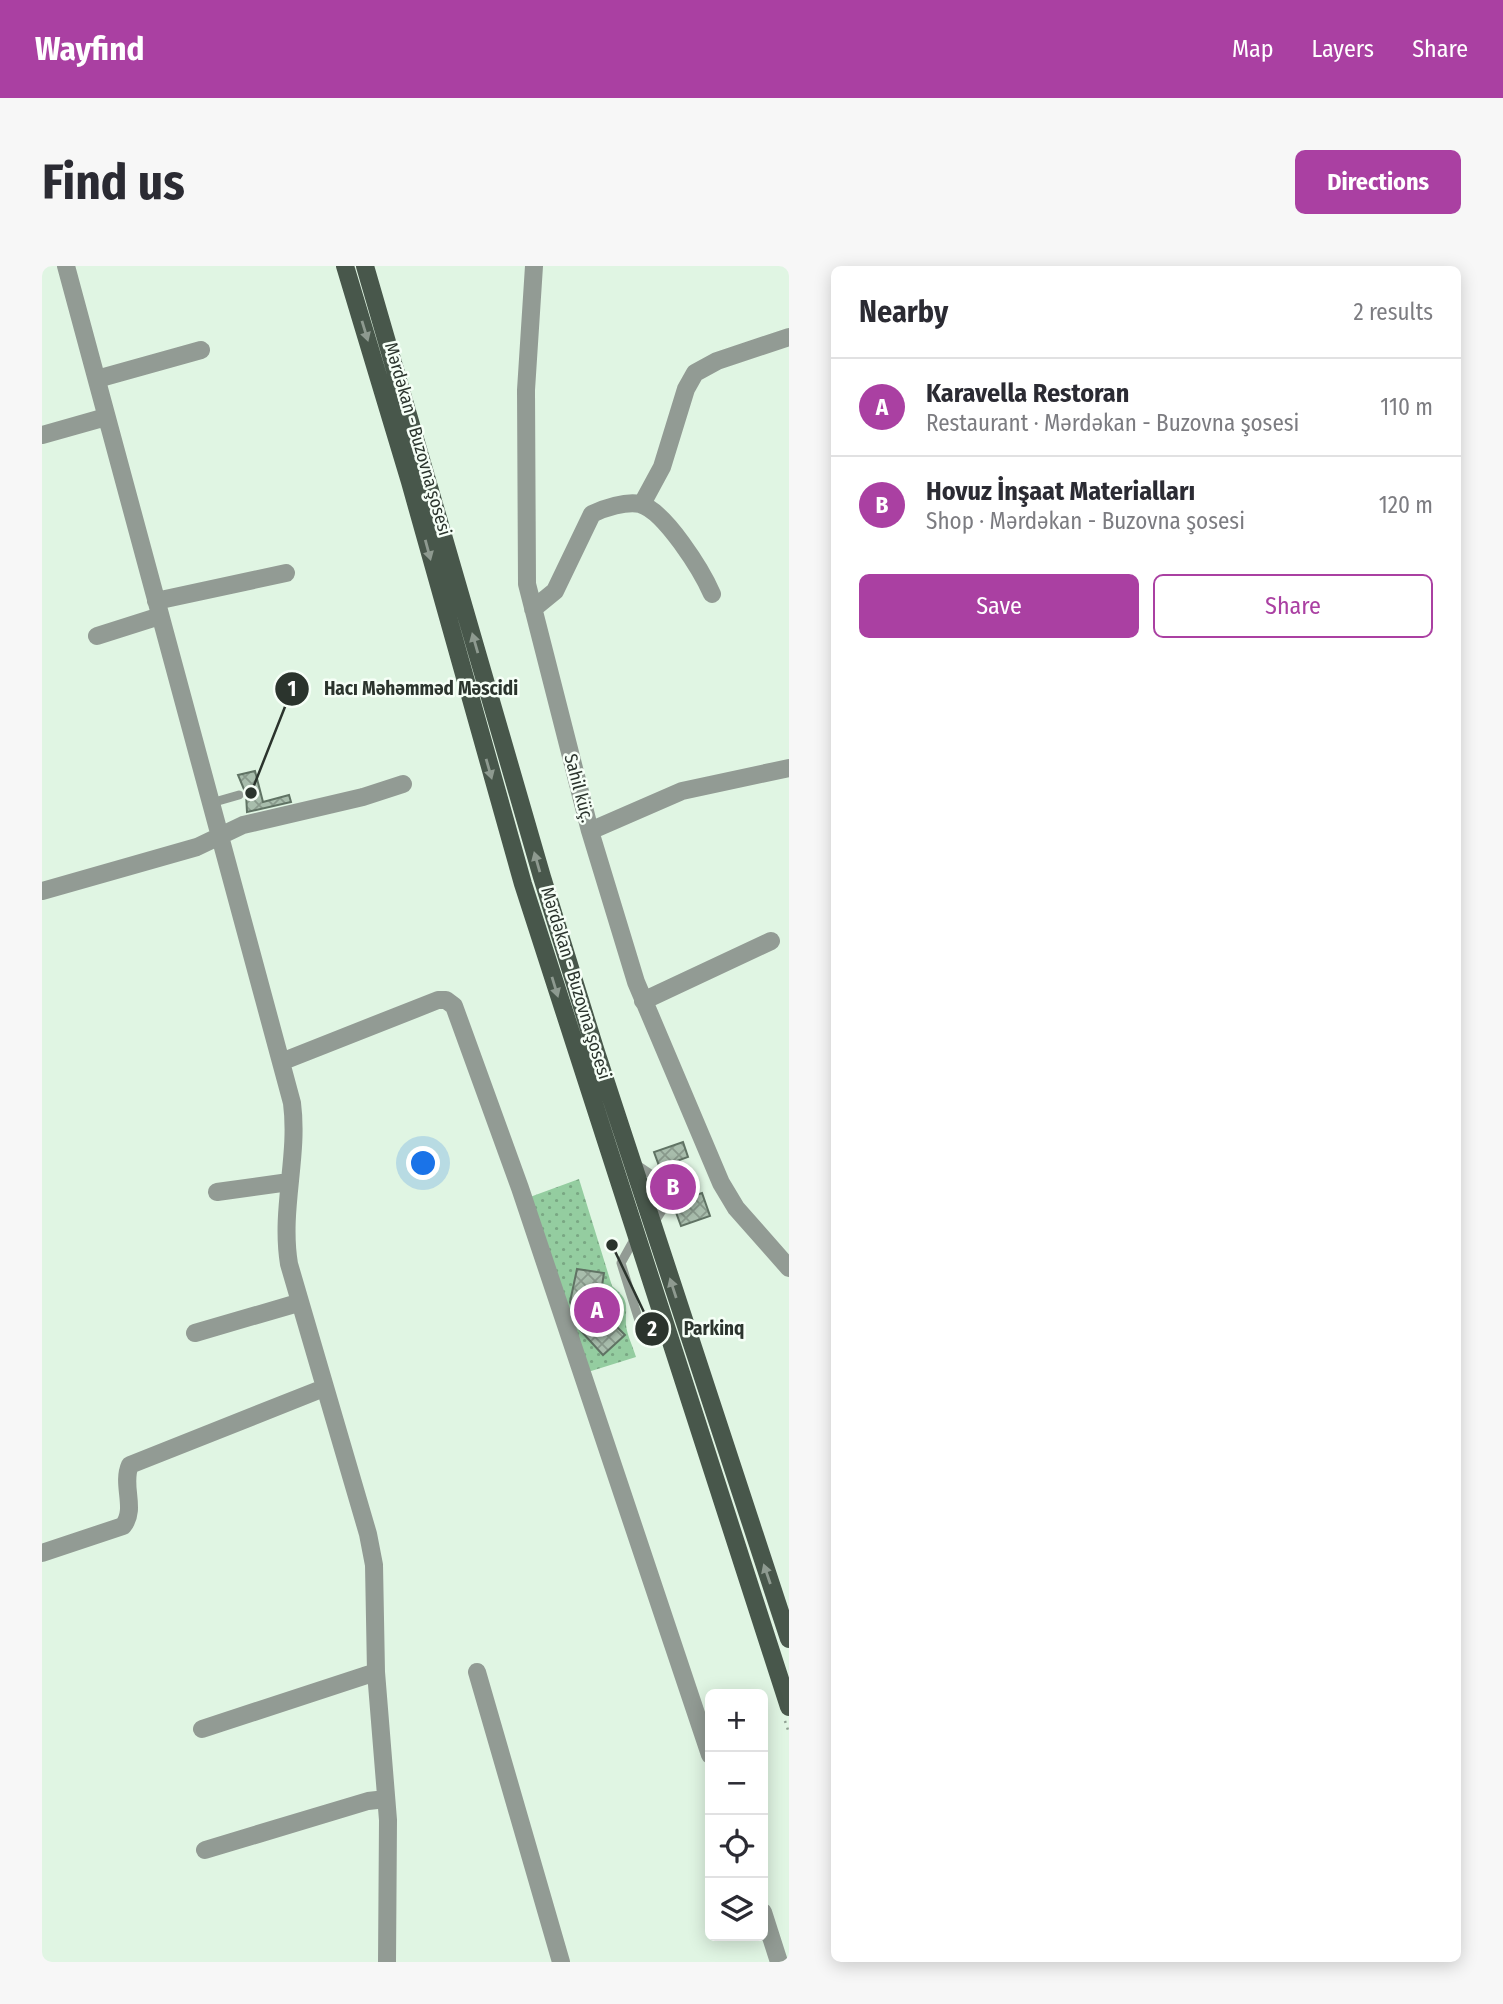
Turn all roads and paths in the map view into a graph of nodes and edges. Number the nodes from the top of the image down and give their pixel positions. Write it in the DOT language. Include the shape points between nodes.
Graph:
graph roads {
  1 [pos="66,266"];
  2 [pos="345,266"];
  3 [pos="365,266"];
  4 [pos="534,266"];
  5 [pos="789,337"];
  6 [pos="201,350"];
  7 [pos="97,379"];
  8 [pos="106,417"];
  9 [pos="42,435"];
  10 [pos="642,504"];
  11 [pos="286,573"];
  12 [pos="712,594"];
  13 [pos="158,609"];
  14 [pos="533,609"];
  15 [pos="97,636"];
  16 [pos="789,768"];
  17 [pos="403,784"];
  18 [pos="239,795"];
  19 [pos="211,803"];
  20 [pos="590,831"];
  21 [pos="219,835"];
  22 [pos="42,891"];
  23 [pos="771,941"];
  24 [pos="643,1002"];
  25 [pos="281,1062"];
  26 [pos="289,1182"];
  27 [pos="217,1192"];
  28 [pos="789,1268"];
  29 [pos="298,1303"];
  30 [pos="195,1333"];
  31 [pos="324,1388"];
  32 [pos="42,1553"];
  33 [pos="789,1639"];
  34 [pos="376,1672"];
  35 [pos="477,1672"];
  36 [pos="789,1707"];
  37 [pos="202,1728"];
  38 [pos="709,1752"];
  39 [pos="386,1799"];
  40 [pos="205,1850"];
  41 [pos="768,1928"];
  42 [pos="387,1962"];
  43 [pos="561,1962"];
  44 [pos="779,1962"];
  1 -- 7 [label="street"];
  2 -- 36 [label="main road, Mərdəkan - Buzovna şosesi, one-way" via="519,871"];
  33 -- 3 [label="main road, Mərdəkan - Buzovna şosesi, one-way" via="541,877"];
  4 -- 14 [label="street, Sahil küç." via="526,390 525,566"];
  5 -- 10 [label="street" via="695,373 662,467"];
  6 -- 7 [label="street"];
  7 -- 8 [label="street"];
  8 -- 9 [label="street"];
  8 -- 13 [label="street"];
  10 -- 12 [label="street" via="688,551"];
  10 -- 14 [label="street" via="592,514 555,591"];
  11 -- 13 [label="street"];
  13 -- 15 [label="street"];
  13 -- 19 [label="street"];
  14 -- 20 [label="street, Sahil küç."];
  16 -- 20 [label="street" via="682,791"];
  17 -- 21 [label="street"];
  18 -- 19 [label="lane"];
  19 -- 21 [label="street"];
  20 -- 24 [label="street, Sahil küç."];
  21 -- 22 [label="street" via="188,850"];
  21 -- 25 [label="street"];
  23 -- 24 [label="street"];
  24 -- 28 [label="street, Sahil küç." via="721,1183 736,1208"];
  25 -- 26 [label="street" via="294,1119"];
  25 -- 38 [label="street" via="438,1000 454,1006 520,1188"];
  26 -- 27 [label="street"];
  26 -- 29 [label="street" via="285,1230"];
  29 -- 30 [label="street"];
  29 -- 31 [label="street"];
  31 -- 32 [label="street" via="130,1465 126,1473 129,1511 123,1526"];
  31 -- 34 [label="street" via="372,1552"];
  34 -- 37 [label="street"];
  34 -- 39 [label="street"];
  35 -- 43 [label="street"];
  39 -- 40 [label="street"];
  39 -- 42 [label="street"];
  41 -- 44 [label="street"];
}
